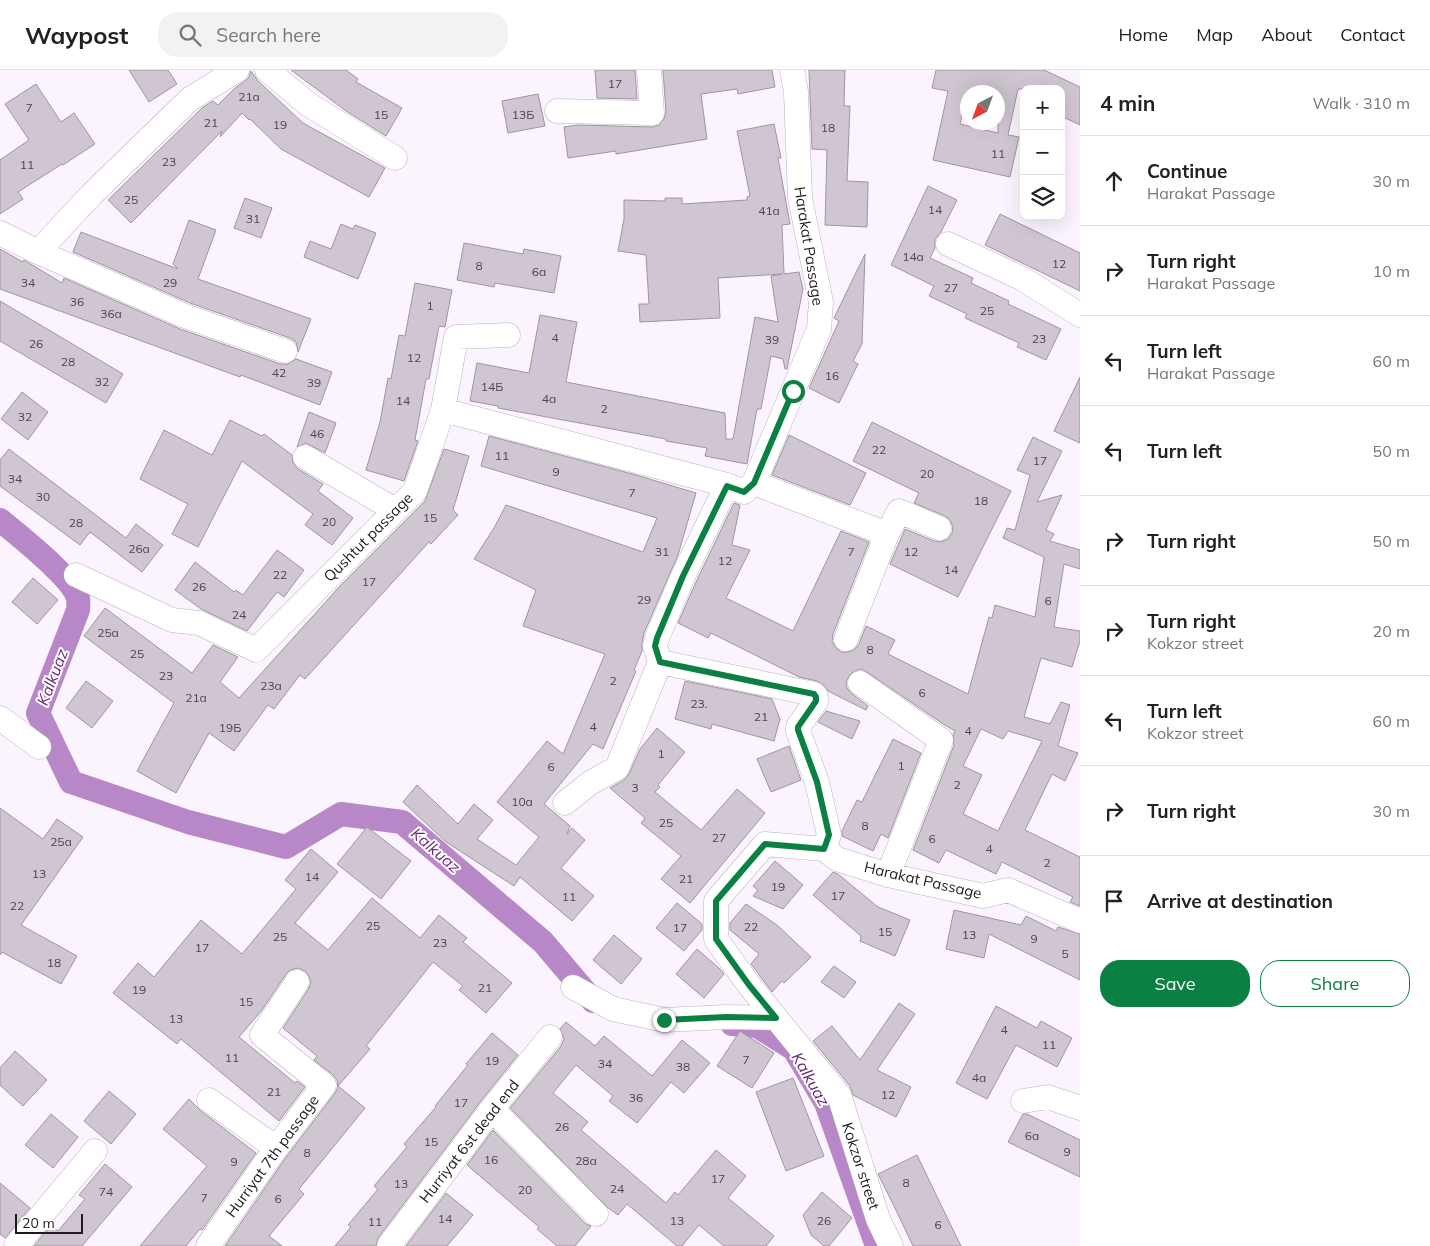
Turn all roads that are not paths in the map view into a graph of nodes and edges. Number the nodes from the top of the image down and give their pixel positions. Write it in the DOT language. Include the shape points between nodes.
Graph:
graph roads {
  1 [pos="237,70"];
  2 [pos="267,70"];
  3 [pos="649,70"];
  4 [pos="792,70"];
  5 [pos="557,111"];
  6 [pos="395,158"];
  7 [pos="0,232"];
  8 [pos="948,244"];
  9 [pos="38,252"];
  10 [pos="1080,315"];
  11 [pos="508,335"];
  12 [pos="285,351"];
  13 [pos="443,410"];
  14 [pos="306,457"];
  15 [pos="754,483"];
  16 [pos="727,486"];
  17 [pos="395,510"];
  18 [pos="939,528"];
  19 [pos="887,534"];
  20 [pos="76,575"];
  21 [pos="846,639"];
  22 [pos="660,662"];
  23 [pos="860,683"];
  24 [pos="0,718"];
  25 [pos="39,747"];
  26 [pos="565,803"];
  27 [pos="824,849"];
  28 [pos="888,875"];
  29 [pos="1080,921"];
  30 [pos="297,982"];
  31 [pos="573,987"];
  32 [pos="776,1018"];
  33 [pos="550,1038"];
  34 [pos="209,1100"];
  35 [pos="1023,1101"];
  36 [pos="1080,1108"];
  37 [pos="492,1109"];
  38 [pos="276,1148"];
  39 [pos="95,1151"];
  40 [pos="596,1214"];
  41 [pos="16,1246"];
  42 [pos="208,1246"];
  43 [pos="389,1246"];
  44 [pos="891,1246"];
  1 -- 9 [label="street" via="190,99 91,195"];
  2 -- 6 [label="street" via="308,104"];
  3 -- 5 [label="street" via="652,113"];
  4 -- 15 [label="street, Harakat Passage" via="796,92 800,198 821,302 819,329"];
  7 -- 9 [label="street"];
  8 -- 10 [label="street" via="1023,279"];
  9 -- 12 [label="street" via="185,316"];
  11 -- 13 [label="street, Qushtut passage" via="456,337"];
  13 -- 16 [label="street"];
  13 -- 17 [label="street, Qushtut passage" via="415,491"];
  14 -- 17 [label="street"];
  15 -- 16 [label="street" via="744,492"];
  15 -- 19 [label="street"];
  16 -- 22 [label="street" via="657,638 655,646"];
  17 -- 20 [label="street, Qushtut passage" via="256,650 199,623 172,620"];
  18 -- 19 [label="street" via="899,512"];
  19 -- 21 [label="street"];
  22 -- 26 [label="street" via="617,768 590,783"];
  22 -- 27 [label="street" via="814,694 816,701 798,730 817,782 829,835"];
  23 -- 28 [label="street" via="941,740"];
  24 -- 25 [label="street"];
  27 -- 28 [label="street, Harakat Passage" via="836,858"];
  27 -- 32 [label="street, Kokzor street" via="765,844 716,901 716,939"];
  28 -- 29 [label="street, Harakat Passage" via="983,896 1008,890"];
  30 -- 38 [label="street, Hurriyat 7th passage" via="262,1034 324,1085"];
  31 -- 32 [label="street" via="613,1009 664,1020"];
  32 -- 44 [label="street, Kokzor street" via="838,1095 878,1219"];
  33 -- 37 [label="street, Hurriyat 6st dead end"];
  34 -- 38 [label="street"];
  35 -- 36 [label="street" via="1048,1097"];
  37 -- 40 [label="street"];
  37 -- 43 [label="street, Hurriyat 6st dead end"];
  38 -- 42 [label="street, Hurriyat 7th passage"];
  39 -- 41 [label="street"];
}
